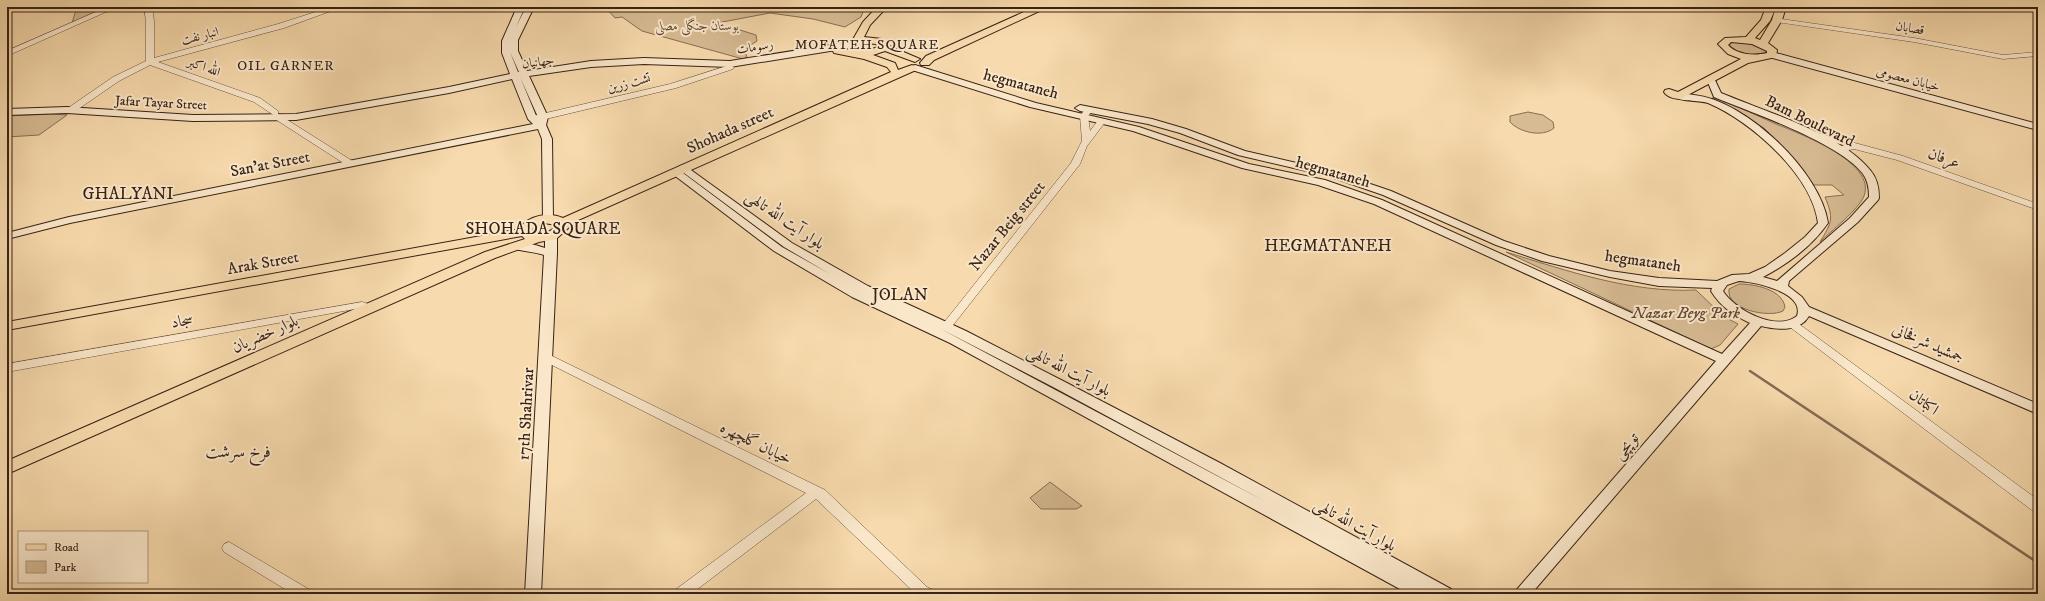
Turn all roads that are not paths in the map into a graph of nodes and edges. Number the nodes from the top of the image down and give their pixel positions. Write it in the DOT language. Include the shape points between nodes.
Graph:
graph roads {
  1 [pos="113,7"];
  2 [pos="148,7"];
  3 [pos="338,7"];
  4 [pos="521,7"];
  5 [pos="530,7"];
  6 [pos="882,7"];
  7 [pos="892,7"];
  8 [pos="1034,7"];
  9 [pos="1043,7"];
  10 [pos="1771,7"];
  11 [pos="1781,7"];
  12 [pos="1777,20"];
  13 [pos="516,25"];
  14 [pos="874,40"];
  15 [pos="1748,40"];
  16 [pos="1763,44"];
  17 [pos="855,46"];
  18 [pos="884,46"];
  19 [pos="838,51"];
  20 [pos="871,52"];
  21 [pos="1733,53"];
  22 [pos="7,54"];
  23 [pos="2038,54"];
  24 [pos="1772,55"];
  25 [pos="1755,58"];
  26 [pos="150,62"];
  27 [pos="913,64"];
  28 [pos="730,65"];
  29 [pos="521,74"];
  30 [pos="1711,80"];
  31 [pos="1673,94"];
  32 [pos="1712,97"];
  33 [pos="74,108"];
  34 [pos="7,110"];
  35 [pos="1086,113"];
  36 [pos="277,115"];
  37 [pos="1139,118"];
  38 [pos="539,120"];
  39 [pos="1102,121"];
  40 [pos="2038,127"];
  41 [pos="1133,128"];
  42 [pos="1806,134"];
  43 [pos="1086,141"];
  44 [pos="1854,146"];
  45 [pos="1844,152"];
  46 [pos="351,164"];
  47 [pos="680,170"];
  48 [pos="2038,208"];
  49 [pos="555,221"];
  50 [pos="535,235"];
  51 [pos="7,236"];
  52 [pos="469,242"];
  53 [pos="515,247"];
  54 [pos="550,253"];
  55 [pos="473,257"];
  56 [pos="1750,278"];
  57 [pos="1719,285"];
  58 [pos="1782,288"];
  59 [pos="860,292"];
  60 [pos="362,305"];
  61 [pos="1804,309"];
  62 [pos="1758,321"];
  63 [pos="1790,323"];
  64 [pos="7,326"];
  65 [pos="946,327"];
  66 [pos="546,357"];
  67 [pos="1723,359"];
  68 [pos="7,368"];
  69 [pos="1029,375"];
  70 [pos="2038,409"];
  71 [pos="7,462"];
  72 [pos="7,468"];
  73 [pos="816,492"];
  74 [pos="2038,507"];
  75 [pos="229,548"];
  76 [pos="305,594"];
  77 [pos="533,594"];
  78 [pos="680,594"];
  79 [pos="928,594"];
  80 [pos="1423,594"];
  81 [pos="1445,594"];
  82 [pos="1521,594"];
  1 -- 22 [label="street"];
  2 -- 26 [label="street"];
  3 -- 26 [label="street, انبار نفت" via="281,26"];
  4 -- 13 [label="main road"];
  5 -- 13 [label="main road"];
  6 -- 17 [label="main road" via="866,24"];
  7 -- 14 [label="main road" via="872,33"];
  8 -- 27 [label="main road"];
  9 -- 27 [label="main road"];
  10 -- 15 [label="main road" via="1765,21"];
  11 -- 12 [label="main road"];
  12 -- 16 [label="main road"];
  12 -- 23 [label="street, قصابان" via="1907,39 2003,57"];
  13 -- 29 [label="main road" via="506,41 506,53"];
  14 -- 17 [label="main road"];
  14 -- 18 [label="main road" via="882,42"];
  15 -- 16 [label="main road"];
  15 -- 21 [label="main road" via="1734,39 1724,42 1724,47"];
  16 -- 24 [label="main road" via="1772,50"];
  17 -- 19 [label="main road, رسومات"];
  17 -- 20 [label="main road"];
  17 -- 28 [label="main road, رسومات"];
  18 -- 20 [label="main road"];
  18 -- 27 [label="main road"];
  19 -- 27 [label="main road" via="866,56 891,65"];
  19 -- 28 [label="main road, رسومات"];
  20 -- 27 [label="main road"];
  21 -- 25 [label="main road"];
  21 -- 31 [label="main road" via="1733,57 1721,66"];
  24 -- 25 [label="main road"];
  24 -- 40 [label="main road, خیابان معصومی"];
  25 -- 30 [label="main road" via="1744,61"];
  26 -- 33 [label="street, انبار نفت" via="116,79"];
  26 -- 36 [label="street, الله اکبر" via="257,100"];
  27 -- 35 [label="main road, hegmataneh" via="1033,105"];
  27 -- 47 [label="main road, Shohada street"];
  27 -- 49 [label="main road, Shohada street"];
  28 -- 29 [label="main road, جهانیان" via="617,65"];
  28 -- 29 [label="main road, جهانیان" via="618,61 550,70 529,70"];
  28 -- 38 [label="street, تشت زرین" via="674,86"];
  29 -- 36 [label="main road, Jafar Tayar Street" via="296,117"];
  29 -- 38 [label="main road"];
  30 -- 31 [label="main road"];
  30 -- 32 [label="main road"];
  31 -- 32 [label="main road, Bam Boulevard"];
  32 -- 42 [label="main road, Bam Boulevard"];
  32 -- 56 [label="main road, Bam Boulevard" via="1771,141 1812,191 1823,216 1823,223 1812,236 1764,273"];
  33 -- 34 [label="main road, Jafar Tayar Street"];
  33 -- 36 [label="main road, Jafar Tayar Street" via="193,118"];
  35 -- 37 [label="main road, hegmataneh"];
  35 -- 39 [label="main road, hegmataneh"];
  35 -- 43 [label="street"];
  36 -- 46 [label="street, الله اکبر"];
  37 -- 41 [label="main road" via="1142,124"];
  37 -- 57 [label="main road, hegmataneh" via="1242,153 1309,168 1387,193 1500,243 1546,259 1645,280"];
  38 -- 46 [label="main road, San'at Street"];
  38 -- 49 [label="main road" via="547,139"];
  39 -- 41 [label="main road, hegmataneh"];
  39 -- 43 [label="street, Nazar Beig street"];
  41 -- 67 [label="main road, hegmataneh" via="1246,166 1321,182 1378,202"];
  42 -- 44 [label="street, عرفان"];
  42 -- 45 [label="main road, Bam Boulevard"];
  43 -- 65 [label="street, Nazar Beig street" via="1075,164"];
  44 -- 45 [label="street" via="1844,148"];
  44 -- 48 [label="street, عرفان" via="1900,158"];
  45 -- 58 [label="main road, Bam Boulevard" via="1869,176 1874,188 1874,198 1854,220 1783,280"];
  46 -- 51 [label="main road, San'at Street" via="69,220"];
  47 -- 49 [label="main road, Shohada street"];
  47 -- 59 [label="main road, بلوار آیت الله تالهی" via="778,249"];
  49 -- 50 [label="main road" via="560,230"];
  49 -- 50 [label="main road" via="532,223 528,226"];
  50 -- 52 [label="main road, Arak Street"];
  50 -- 53 [label="main road, بلوار خضریان"];
  50 -- 54 [label="main road, 17th Shahrivar"];
  50 -- 55 [label="main road, بلوار خضریان"];
  52 -- 55 [label="main road" via="481,246"];
  52 -- 64 [label="main road, Arak Street"];
  53 -- 54 [label="main road" via="531,247"];
  53 -- 72 [label="main road, بلوار خضریان" via="484,257"];
  54 -- 66 [label="main road, 17th Shahrivar"];
  55 -- 60 [label="main road, بلوار خضریان"];
  56 -- 57 [label="main road" via="1730,279"];
  56 -- 58 [label="main road"];
  57 -- 62 [label="main road" via="1720,297 1726,304 1734,311"];
  58 -- 61 [label="main road" via="1801,301"];
  59 -- 65 [label="main road, بلوار آیت الله تالهی"];
  59 -- 69 [label="main road, بلوار آیت الله تالهی"];
  60 -- 68 [label="street, سجاد"];
  60 -- 71 [label="main road, بلوار خضریان"];
  61 -- 63 [label="main road" via="1804,315 1799,320"];
  61 -- 70 [label="main road, جمشید شرفخانی"];
  62 -- 63 [label="main road"];
  62 -- 67 [label="main road, توپچی"];
  63 -- 74 [label="street, اکباتان"];
  65 -- 69 [label="main road, بلوار آیت الله تالهی"];
  66 -- 73 [label="street, خیابان گلچهره"];
  66 -- 77 [label="main road, 17th Shahrivar"];
  67 -- 82 [label="main road, توپچی"];
  69 -- 80 [label="main road, بلوار آیت الله تالهی"];
  69 -- 81 [label="main road, بلوار آیت الله تالهی" via="1215,467"];
  73 -- 78 [label="street"];
  73 -- 79 [label="street, خیابان گلچهره"];
  75 -- 76 [label="street"];
}
